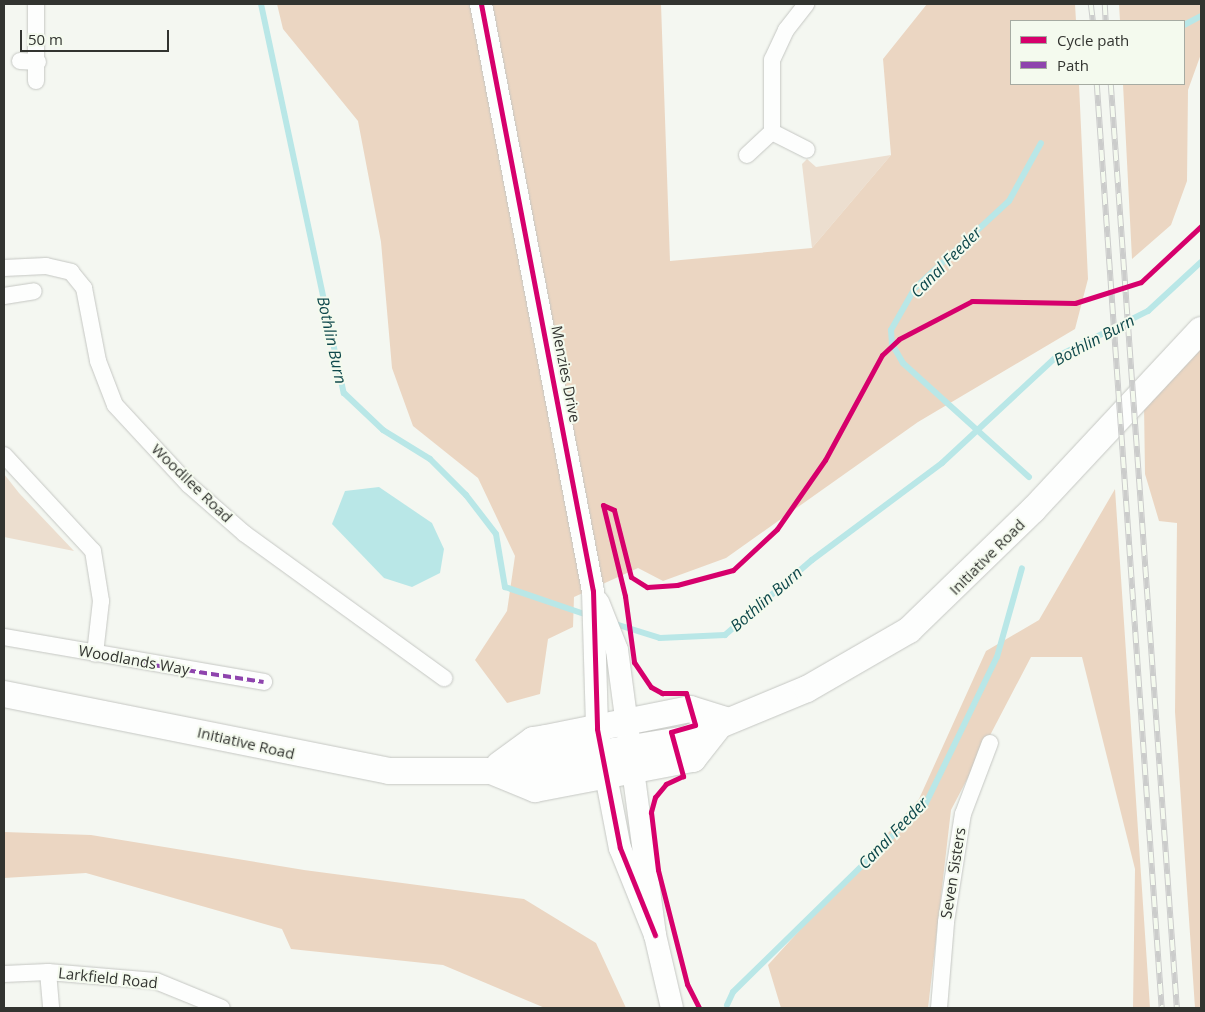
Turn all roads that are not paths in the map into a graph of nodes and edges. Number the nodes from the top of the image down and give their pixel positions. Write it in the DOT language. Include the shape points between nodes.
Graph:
graph roads {
  1 [pos="36,4"];
  2 [pos="481,4"];
  3 [pos="806,4"];
  4 [pos="20,61"];
  5 [pos="38,62"];
  6 [pos="36,81"];
  7 [pos="772,132"];
  8 [pos="808,150"];
  9 [pos="747,155"];
  10 [pos="4,268"];
  11 [pos="34,291"];
  12 [pos="4,296"];
  13 [pos="1201,330"];
  14 [pos="4,455"];
  15 [pos="593,588"];
  16 [pos="4,637"];
  17 [pos="95,654"];
  18 [pos="444,678"];
  19 [pos="264,682"];
  20 [pos="4,694"];
  21 [pos="725,720"];
  22 [pos="626,722"];
  23 [pos="990,743"];
  24 [pos="602,752"];
  25 [pos="631,759"];
  26 [pos="491,771"];
  27 [pos="655,935"];
  28 [pos="48,972"];
  29 [pos="4,974"];
  30 [pos="51,1008"];
  31 [pos="222,1008"];
  32 [pos="672,1008"];
  33 [pos="939,1008"];
  1 -- 5 [label="street"];
  2 -- 15 [label="street, Menzies Drive"];
  3 -- 7 [label="street" via="786,30 772,60"];
  4 -- 5 [label="street"];
  5 -- 6 [label="street"];
  7 -- 8 [label="street"];
  7 -- 9 [label="street"];
  10 -- 18 [label="street, Woodilee Road" via="46,266 70,272 84,288 98,362 115,405 175,470 245,534"];
  11 -- 12 [label="street"];
  13 -- 21 [label="main road, Initiative Road" via="1026,518 909,630 807,689"];
  14 -- 17 [label="street" via="93,551 101,601"];
  15 -- 22 [label="street, Menzies Drive" via="617,650"];
  15 -- 24 [label="street, Menzies Drive" via="593,652"];
  16 -- 17 [label="street, Woodlands Way"];
  17 -- 19 [label="street, Woodlands Way"];
  20 -- 26 [label="main road, Initiative Road" via="389,771"];
  21 -- 22 [label="main road, Initiative Road" via="690,709"];
  21 -- 25 [label="main road, Initiative Road" via="693,759"];
  22 -- 24 [label="main road, Initiative Road"];
  22 -- 25 [label="street, Menzies Drive"];
  23 -- 33 [label="street, Seven Sisters" via="963,814 946,922"];
  24 -- 25 [label="main road, Initiative Road"];
  24 -- 26 [label="main road, Initiative Road" via="533,740"];
  24 -- 26 [label="main road, Initiative Road" via="535,789"];
  24 -- 27 [label="street, Menzies Drive" via="620,848"];
  25 -- 27 [label="street, Menzies Drive"];
  27 -- 32 [label="street"];
  28 -- 29 [label="street, Larkfield Road"];
  28 -- 30 [label="street, Larkfield Road"];
  28 -- 31 [label="street, Larkfield Road" via="156,982"];
}
